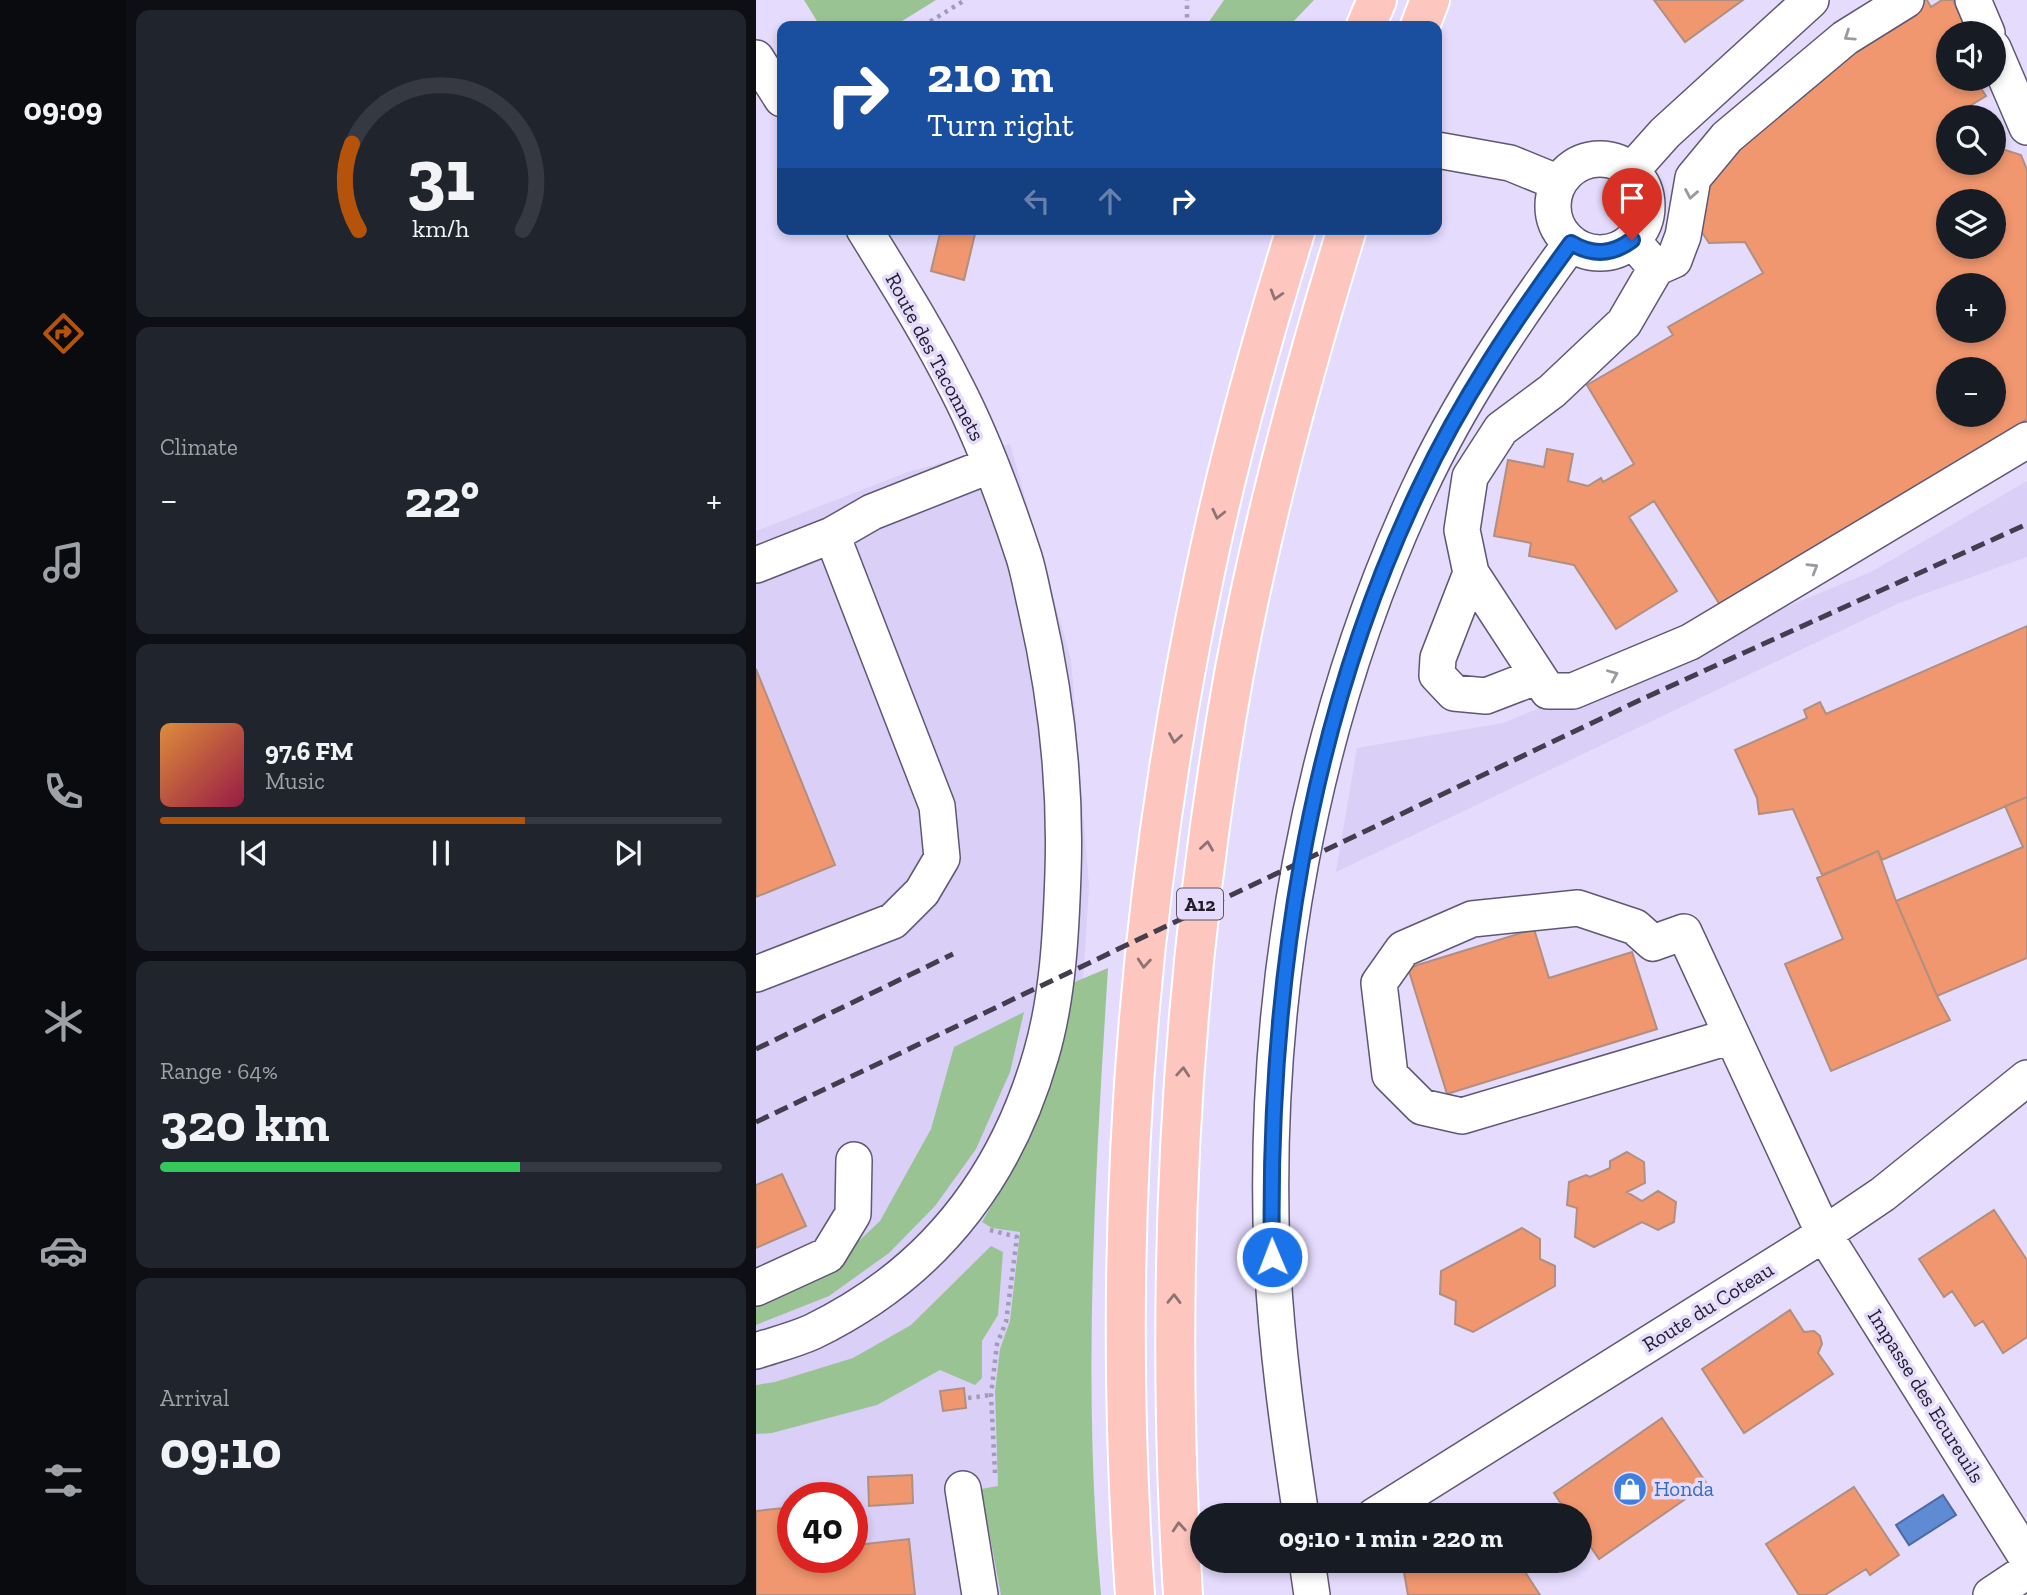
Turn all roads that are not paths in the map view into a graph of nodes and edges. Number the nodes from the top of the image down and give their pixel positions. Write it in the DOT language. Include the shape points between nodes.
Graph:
graph roads {
  1 [pos="1377,0"];
  2 [pos="1430,0"];
  3 [pos="1811,0"];
  4 [pos="1906,0"];
  5 [pos="1973,0"];
  6 [pos="1368,21"];
  7 [pos="1422,21"];
  8 [pos="1982,21"];
  9 [pos="756,58"];
  10 [pos="2006,78"];
  11 [pos="777,91"];
  12 [pos="2027,127"];
  13 [pos="1442,151"];
  14 [pos="1631,171"];
  15 [pos="1559,183"];
  16 [pos="868,235"];
  17 [pos="1294,235"];
  18 [pos="1345,235"];
  19 [pos="1632,240"];
  20 [pos="1571,243"];
  21 [pos="1656,268"];
  22 [pos="2027,440"];
  23 [pos="991,465"];
  24 [pos="832,535"];
  25 [pos="756,565"];
  26 [pos="1471,573"];
  27 [pos="1543,683"];
  28 [pos="756,974"];
  29 [pos="1732,1035"];
  30 [pos="2027,1078"];
  31 [pos="854,1160"];
  32 [pos="1824,1234"];
  33 [pos="756,1288"];
  34 [pos="756,1351"];
  35 [pos="963,1489"];
  36 [pos="1299,1503"];
  37 [pos="1395,1503"];
  38 [pos="2027,1558"];
  39 [pos="2027,1571"];
  40 [pos="1309,1573"];
  41 [pos="980,1595"];
  42 [pos="1135,1595"];
  43 [pos="1183,1595"];
  44 [pos="1312,1595"];
  45 [pos="1991,1595"];
  1 -- 6 [label="highway"];
  2 -- 7 [label="highway"];
  3 -- 14 [label="street" via="1665,133"];
  4 -- 21 [label="street, one-way" via="1845,38 1727,136 1693,178 1674,260"];
  5 -- 8 [label="street"];
  9 -- 11 [label="street"];
  10 -- 12 [label="street"];
  13 -- 15 [label="street" via="1510,163"];
  14 -- 15 [label="street" via="1620,163 1592,159 1567,172"];
  14 -- 19 [label="street" via="1646,198 1642,228"];
  15 -- 20 [label="street" via="1554,195 1555,222"];
  16 -- 23 [label="street, Route des Taconnets" via="957,387"];
  17 -- 42 [label="highway, A12, one-way" via="1249,389 1205,571 1171,756 1146,944 1131,1131 1125,1320"];
  43 -- 18 [label="highway, A12, one-way" via="1175,1415 1175,1228 1196,935 1219,763 1253,581 1296,401"];
  19 -- 20 [label="street" via="1622,248 1596,253"];
  19 -- 21 [label="street"];
  20 -- 36 [label="street" via="1488,362 1420,487 1358,641 1314,798 1278,1035 1271,1183 1277,1317"];
  21 -- 26 [label="street" via="1624,323 1552,391 1502,429 1470,477 1462,530"];
  27 -- 22 [label="street, one-way" via="1573,691 1690,642"];
  23 -- 24 [label="street" via="873,512"];
  23 -- 34 [label="street, Route des Taconnets" via="1025,559 1046,649 1062,779 1059,947 1042,1053 1021,1115 996,1164 936,1245 854,1310"];
  24 -- 25 [label="street"];
  24 -- 28 [label="street" via="937,806 942,858 922,892 892,920"];
  26 -- 27 [label="street"];
  26 -- 27 [label="street" via="1438,658 1437,675 1454,693 1486,696"];
  29 -- 29 [label="street, Impasse des Ecureuils" via="1462,1116 1422,1107 1390,1075 1380,983 1403,949 1472,919 1578,908 1635,928 1653,943 1684,932"];
  29 -- 32 [label="street, Impasse des Ecureuils"];
  30 -- 32 [label="street, Route du Coteau" via="1883,1194"];
  31 -- 33 [label="street" via="853,1214 828,1255"];
  32 -- 37 [label="street, Route du Coteau"];
  32 -- 38 [label="street, Impasse des Ecureuils"];
  35 -- 41 [label="street"];
  39 -- 45 [label="street"];
  40 -- 44 [label="street"];
}
